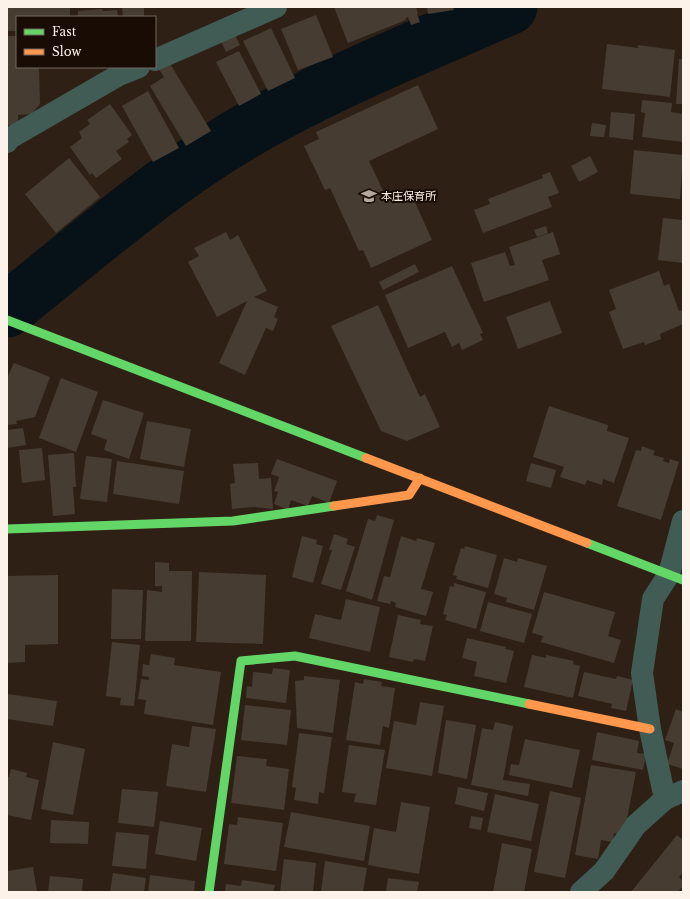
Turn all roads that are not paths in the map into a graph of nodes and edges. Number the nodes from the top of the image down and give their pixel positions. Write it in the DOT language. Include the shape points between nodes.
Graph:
graph roads {
  1 [pos="276,7"];
  2 [pos="156,60"];
  3 [pos="136,68"];
  4 [pos="7,142"];
  5 [pos="7,320"];
  6 [pos="420,478"];
  7 [pos="683,521"];
  8 [pos="7,529"];
  9 [pos="676,577"];
  10 [pos="650,730"];
  11 [pos="674,795"];
  12 [pos="209,892"];
  13 [pos="580,892"];
  1 -- 2 [label="street"];
  3 -- 4 [label="street" via="119,75"];
  5 -- 6 [label="street"];
  6 -- 8 [label="street" via="409,494 233,521"];
  6 -- 9 [label="street"];
  7 -- 9 [label="street"];
  9 -- 10 [label="street" via="653,599 642,673"];
  10 -- 11 [label="street"];
  10 -- 12 [label="street" via="295,656 241,661"];
  11 -- 13 [label="street" via="636,825 604,871"];
}
